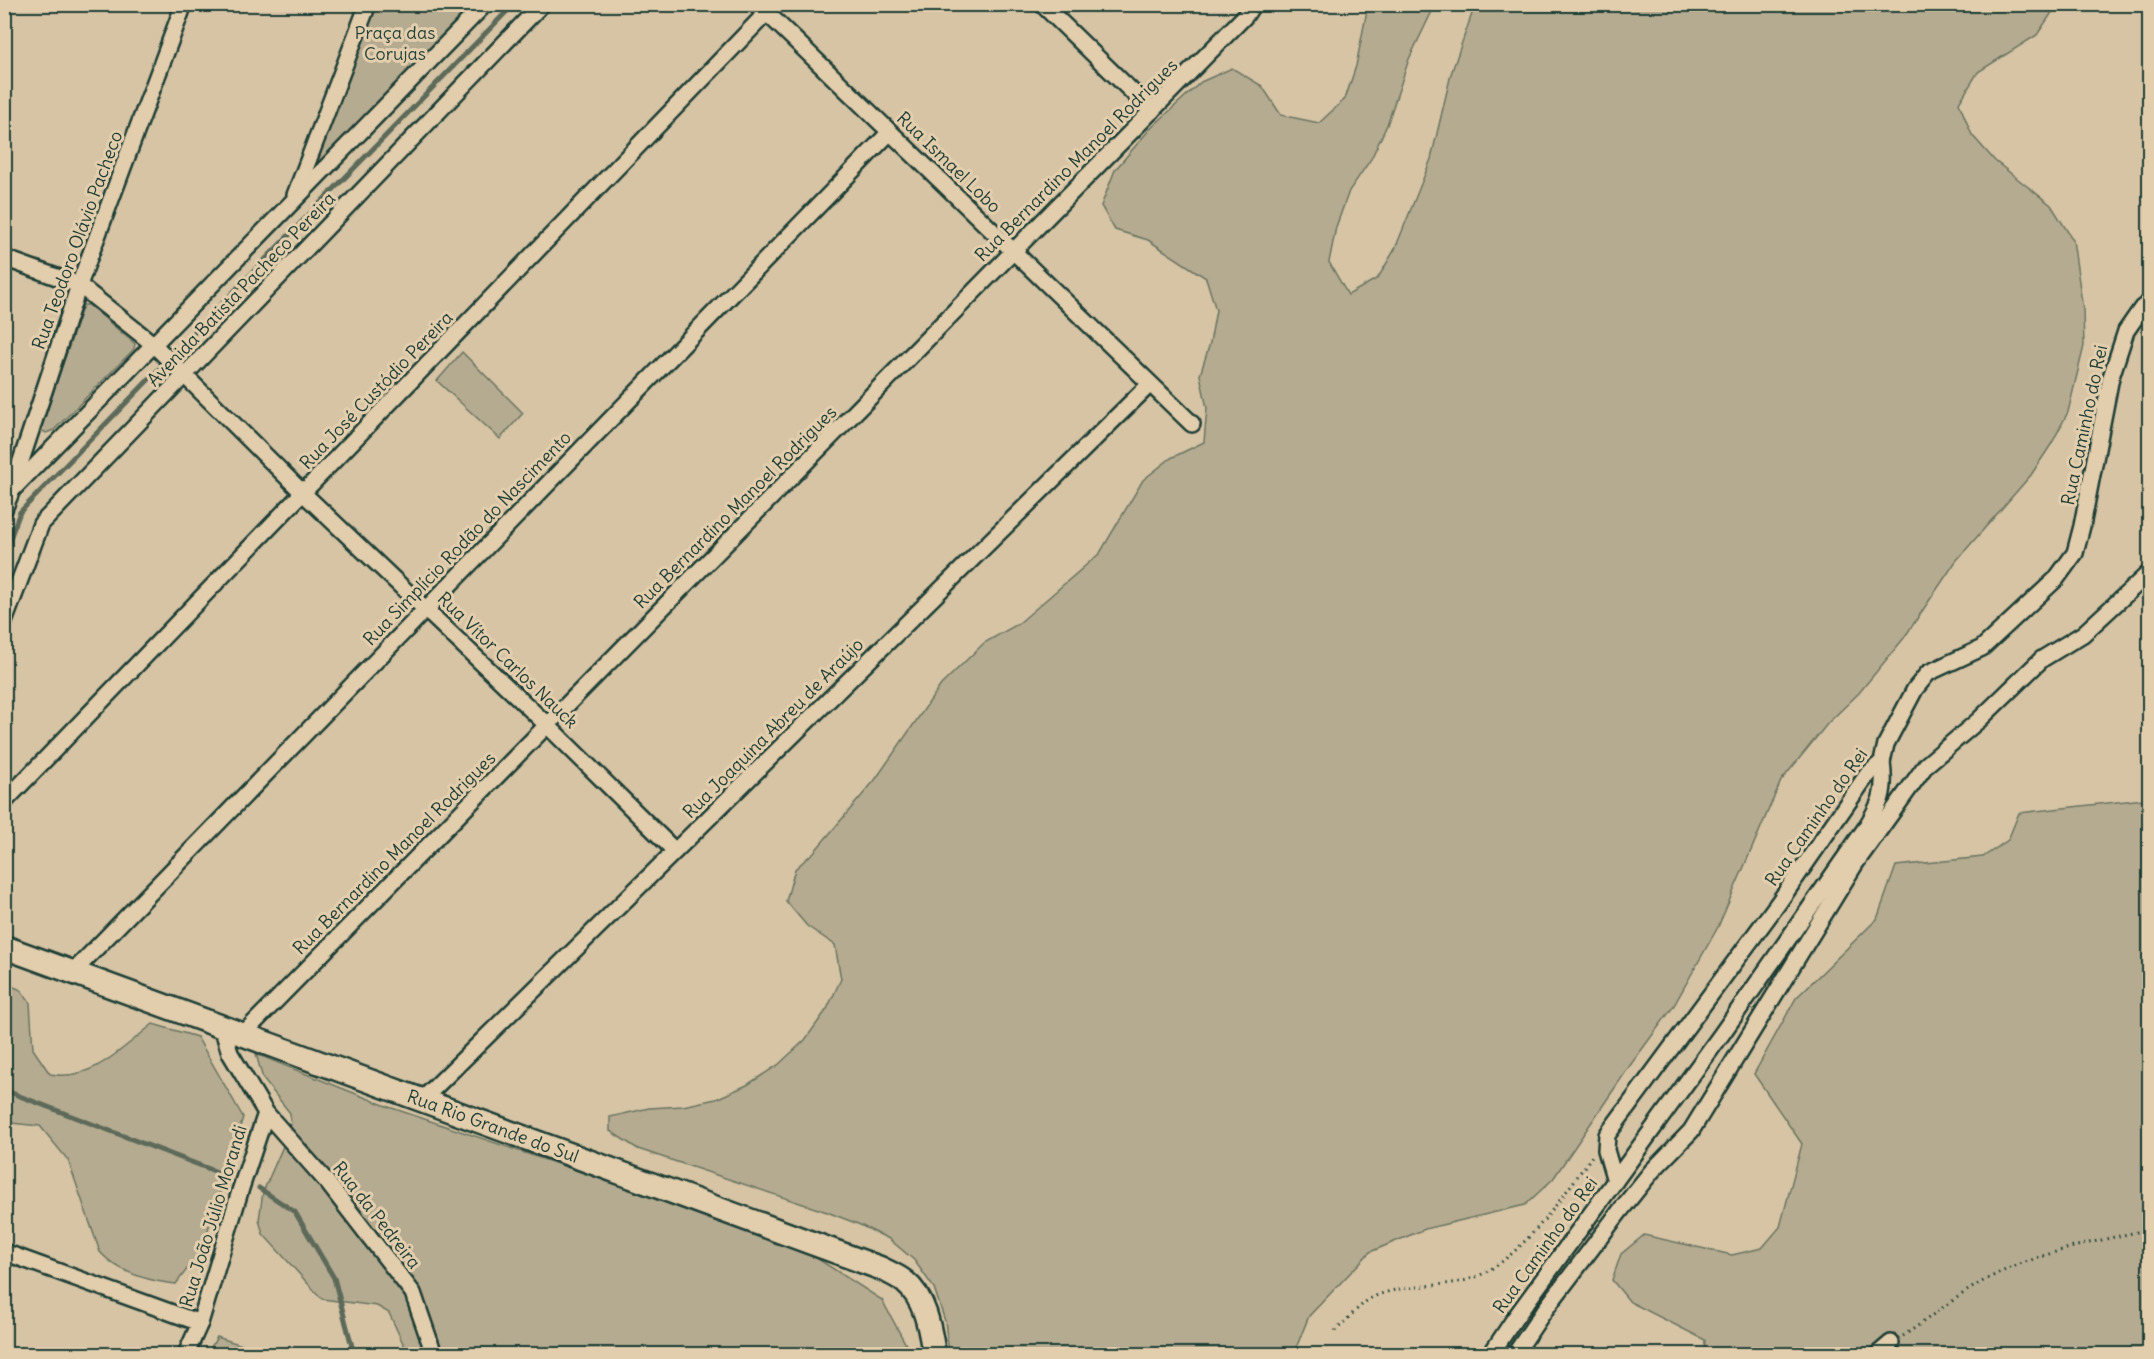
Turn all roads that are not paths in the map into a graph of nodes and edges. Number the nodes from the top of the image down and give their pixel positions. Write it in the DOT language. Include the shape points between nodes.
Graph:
graph roads {
  1 [pos="184,4"];
  2 [pos="368,4"];
  3 [pos="485,4"];
  4 [pos="542,4"];
  5 [pos="1042,4"];
  6 [pos="1253,4"];
  7 [pos="766,7"];
  8 [pos="1152,111"];
  9 [pos="890,132"];
  10 [pos="292,202"];
  11 [pos="1014,252"];
  12 [pos="4,258"];
  13 [pos="79,285"];
  14 [pos="2150,303"];
  15 [pos="153,344"];
  16 [pos="185,376"];
  17 [pos="1150,384"];
  18 [pos="1192,424"];
  19 [pos="12,489"];
  20 [pos="303,493"];
  21 [pos="4,509"];
  22 [pos="2150,572"];
  23 [pos="426,609"];
  24 [pos="4,622"];
  25 [pos="547,725"];
  26 [pos="1882,762"];
  27 [pos="4,802"];
  28 [pos="675,851"];
  29 [pos="4,947"];
  30 [pos="73,972"];
  31 [pos="232,1030"];
  32 [pos="422,1100"];
  33 [pos="266,1113"];
  34 [pos="1615,1181"];
  35 [pos="4,1252"];
  36 [pos="200,1323"];
  37 [pos="1891,1343"];
  38 [pos="186,1354"];
  39 [pos="434,1354"];
  40 [pos="934,1354"];
  41 [pos="1491,1354"];
  42 [pos="1515,1354"];
  43 [pos="1878,1354"];
  1 -- 13 [label="street, Rua Teodoro Olávio Pacheco"];
  2 -- 10 [label="street"];
  3 -- 10 [label="street, Avenida Batista Pacheco Pereira"];
  4 -- 16 [label="street, Avenida Batista Pacheco Pereira"];
  5 -- 8 [label="street"];
  6 -- 8 [label="street, Rua Bernardino Manoel Rodrigues"];
  7 -- 9 [label="street, Rua Ismael Lobo"];
  7 -- 20 [label="street, Rua José Custódio Pereira"];
  8 -- 11 [label="street, Rua Bernardino Manoel Rodrigues"];
  9 -- 11 [label="street, Rua Ismael Lobo"];
  9 -- 23 [label="street, Rua Simplício Rodão do Nascimento"];
  10 -- 15 [label="street, Avenida Batista Pacheco Pereira"];
  11 -- 17 [label="street, Rua Ismael Lobo"];
  11 -- 25 [label="street, Rua Bernardino Manoel Rodrigues"];
  12 -- 13 [label="street, Rua Vítor Carlos Nauck"];
  13 -- 15 [label="street, Rua Vítor Carlos Nauck"];
  13 -- 19 [label="street, Rua Teodoro Olávio Pacheco"];
  14 -- 26 [label="street, Rua Caminho do Rei" via="2126,331 2111,377 2075,553 2056,579 1982,648 1928,673 1890,735"];
  15 -- 16 [label="street, Rua Vítor Carlos Nauck"];
  15 -- 19 [label="street, Avenida Batista Pacheco Pereira"];
  16 -- 20 [label="street, Rua Vítor Carlos Nauck"];
  16 -- 24 [label="street, Avenida Batista Pacheco Pereira" via="41,524"];
  17 -- 18 [label="street, Rua Ismael Lobo"];
  17 -- 28 [label="street, Rua Joaquina Abreu de Araújo"];
  19 -- 21 [label="street, Avenida Batista Pacheco Pereira"];
  20 -- 23 [label="street, Rua Vítor Carlos Nauck"];
  20 -- 27 [label="street, Rua José Custódio Pereira"];
  22 -- 42 [label="street" via="2083,634 2042,659 1926,765 1855,864 1690,1131 1652,1170"];
  23 -- 25 [label="street, Rua Vítor Carlos Nauck"];
  23 -- 30 [label="street, Rua Simplício Rodão do Nascimento"];
  25 -- 28 [label="street, Rua Vítor Carlos Nauck"];
  25 -- 31 [label="street, Rua Bernardino Manoel Rodrigues"];
  26 -- 34 [label="street" via="1880,804 1865,829"];
  26 -- 34 [label="street, Rua Caminho do Rei" via="1867,775 1779,902 1607,1135 1605,1150"];
  28 -- 32 [label="street, Rua Joaquina Abreu de Araújo"];
  29 -- 30 [label="street, Rua Rio Grande do Sul"];
  30 -- 31 [label="street, Rua Rio Grande do Sul"];
  31 -- 32 [label="street, Rua Rio Grande do Sul"];
  31 -- 33 [label="street, Rua João Júlio Morandi" via="230,1053"];
  32 -- 40 [label="street, Rua Rio Grande do Sul" via="880,1268 906,1283 921,1302"];
  33 -- 36 [label="street, Rua João Júlio Morandi"];
  33 -- 39 [label="street, Rua da Pedreira" via="327,1182 413,1293"];
  34 -- 41 [label="street, Rua Caminho do Rei"];
  35 -- 36 [label="street"];
  36 -- 38 [label="street, Rua João Júlio Morandi"];
  37 -- 43 [label="street"];
}
